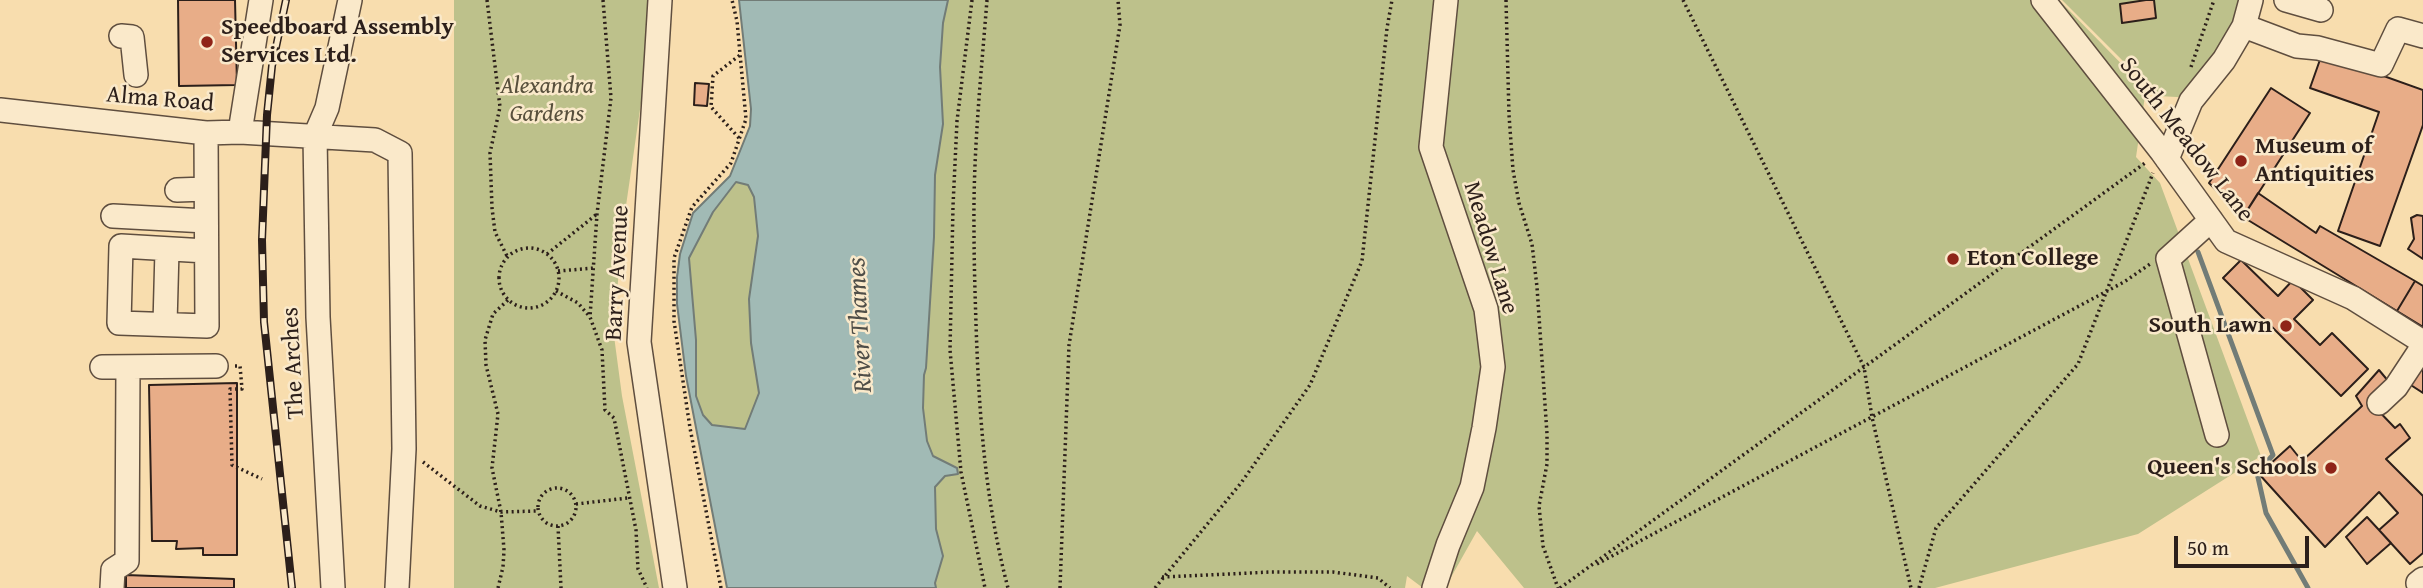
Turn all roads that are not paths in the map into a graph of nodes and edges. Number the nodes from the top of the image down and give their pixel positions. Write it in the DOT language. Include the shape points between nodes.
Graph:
graph roads {
  1 [pos="261,0"];
  2 [pos="350,0"];
  3 [pos="660,0"];
  4 [pos="1446,0"];
  5 [pos="2043,0"];
  6 [pos="2251,0"];
  7 [pos="2287,0"];
  8 [pos="2321,10"];
  9 [pos="2244,26"];
  10 [pos="121,36"];
  11 [pos="2423,36"];
  12 [pos="136,75"];
  13 [pos="0,110"];
  14 [pos="240,132"];
  15 [pos="206,133"];
  16 [pos="315,136"];
  17 [pos="2164,155"];
  18 [pos="206,189"];
  19 [pos="177,190"];
  20 [pos="113,216"];
  21 [pos="2211,220"];
  22 [pos="206,221"];
  23 [pos="167,250"];
  24 [pos="206,251"];
  25 [pos="165,324"];
  26 [pos="2423,344"];
  27 [pos="216,366"];
  28 [pos="128,367"];
  29 [pos="102,368"];
  30 [pos="2379,403"];
  31 [pos="2217,435"];
  32 [pos="111,588"];
  33 [pos="333,588"];
  34 [pos="397,588"];
  35 [pos="675,588"];
  36 [pos="1434,588"];
  1 -- 14 [label="street"];
  2 -- 16 [label="street" via="327,108"];
  3 -- 35 [label="street, Barry Avenue" via="639,342"];
  4 -- 36 [label="street, Meadow Lane" via="1431,147 1486,309 1493,366 1472,487"];
  5 -- 17 [label="street, South Meadow Lane"];
  6 -- 9 [label="street"];
  7 -- 8 [label="street"];
  9 -- 11 [label="street" via="2297,46 2381,65 2398,29"];
  9 -- 17 [label="street" via="2191,101"];
  10 -- 12 [label="street" via="132,37"];
  13 -- 15 [label="street, Alma Road"];
  14 -- 15 [label="street, Alma Road"];
  14 -- 16 [label="street, Alma Road"];
  15 -- 18 [label="street"];
  16 -- 33 [label="street, The Arches" via="318,317"];
  16 -- 34 [label="street, Alma Road" via="375,140 400,153 404,449"];
  17 -- 21 [label="street, South Meadow Lane"];
  18 -- 19 [label="street"];
  18 -- 22 [label="street"];
  20 -- 22 [label="street"];
  21 -- 26 [label="street, South Meadow Lane" via="2226,241 2353,298"];
  21 -- 31 [label="street" via="2168,259"];
  22 -- 24 [label="street"];
  23 -- 24 [label="street"];
  23 -- 25 [label="street"];
  23 -- 25 [label="street" via="121,246 119,323"];
  24 -- 25 [label="street" via="207,326"];
  26 -- 30 [label="street" via="2396,387"];
  27 -- 28 [label="street"];
  28 -- 29 [label="street"];
  28 -- 32 [label="street" via="127,561 113,570"];
}
